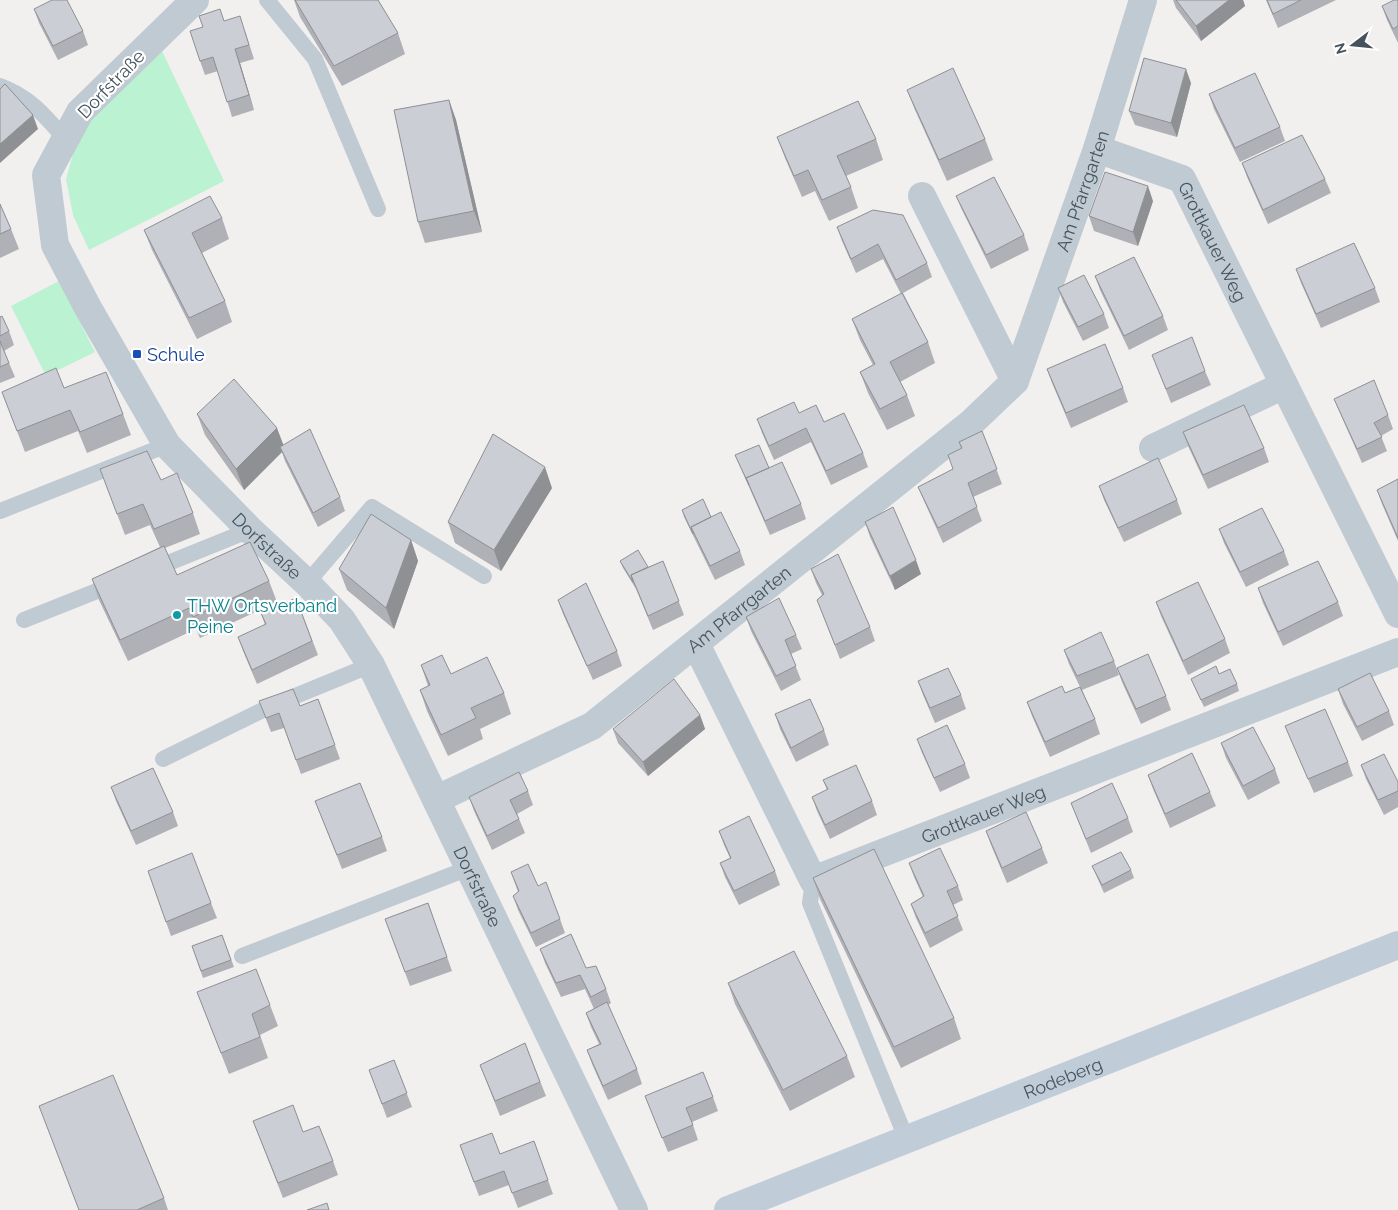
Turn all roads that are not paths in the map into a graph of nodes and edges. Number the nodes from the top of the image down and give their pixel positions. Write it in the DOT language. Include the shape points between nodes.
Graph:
graph roads {
  1 [pos="196,0"];
  2 [pos="267,0"];
  3 [pos="1143,0"];
  4 [pos="0,86"];
  5 [pos="66,140"];
  6 [pos="1097,149"];
  7 [pos="922,196"];
  8 [pos="378,209"];
  9 [pos="1015,381"];
  10 [pos="1284,385"];
  11 [pos="167,445"];
  12 [pos="1153,448"];
  13 [pos="0,511"];
  14 [pos="250,530"];
  15 [pos="484,576"];
  16 [pos="307,583"];
  17 [pos="1398,614"];
  18 [pos="24,620"];
  19 [pos="696,644"];
  20 [pos="1398,652"];
  21 [pos="371,665"];
  22 [pos="163,759"];
  23 [pos="437,799"];
  24 [pos="469,868"];
  25 [pos="813,880"];
  26 [pos="1398,945"];
  27 [pos="242,956"];
  28 [pos="906,1138"];
  29 [pos="634,1210"];
  30 [pos="728,1210"];
  1 -- 5 [label="street, Dorfstraße" via="80,112"];
  2 -- 8 [label="lane" via="315,59"];
  3 -- 6 [label="street, Am Pfarrgarten"];
  4 -- 5 [label="lane" via="13,90 39,109"];
  5 -- 11 [label="street, Dorfstraße" via="46,175 55,245"];
  6 -- 9 [label="street, Am Pfarrgarten"];
  6 -- 10 [label="street, Grottkauer Weg" via="1182,179"];
  7 -- 9 [label="street"];
  9 -- 19 [label="street, Am Pfarrgarten" via="970,424"];
  10 -- 12 [label="street"];
  10 -- 17 [label="street, Grottkauer Weg"];
  11 -- 13 [label="lane"];
  11 -- 14 [label="street, Dorfstraße"];
  14 -- 16 [label="street, Dorfstraße"];
  14 -- 18 [label="lane"];
  15 -- 16 [label="lane" via="372,507"];
  16 -- 21 [label="street, Dorfstraße" via="342,620"];
  19 -- 23 [label="street, Am Pfarrgarten" via="592,726"];
  19 -- 25 [label="street"];
  20 -- 25 [label="street, Grottkauer Weg"];
  21 -- 22 [label="lane" via="271,706"];
  21 -- 23 [label="street, Dorfstraße"];
  23 -- 24 [label="street, Dorfstraße"];
  24 -- 27 [label="lane"];
  24 -- 29 [label="street, Dorfstraße"];
  25 -- 28 [label="lane" via="810,903"];
  26 -- 28 [label="street, Rodeberg"];
  28 -- 30 [label="street, Rodeberg"];
}
